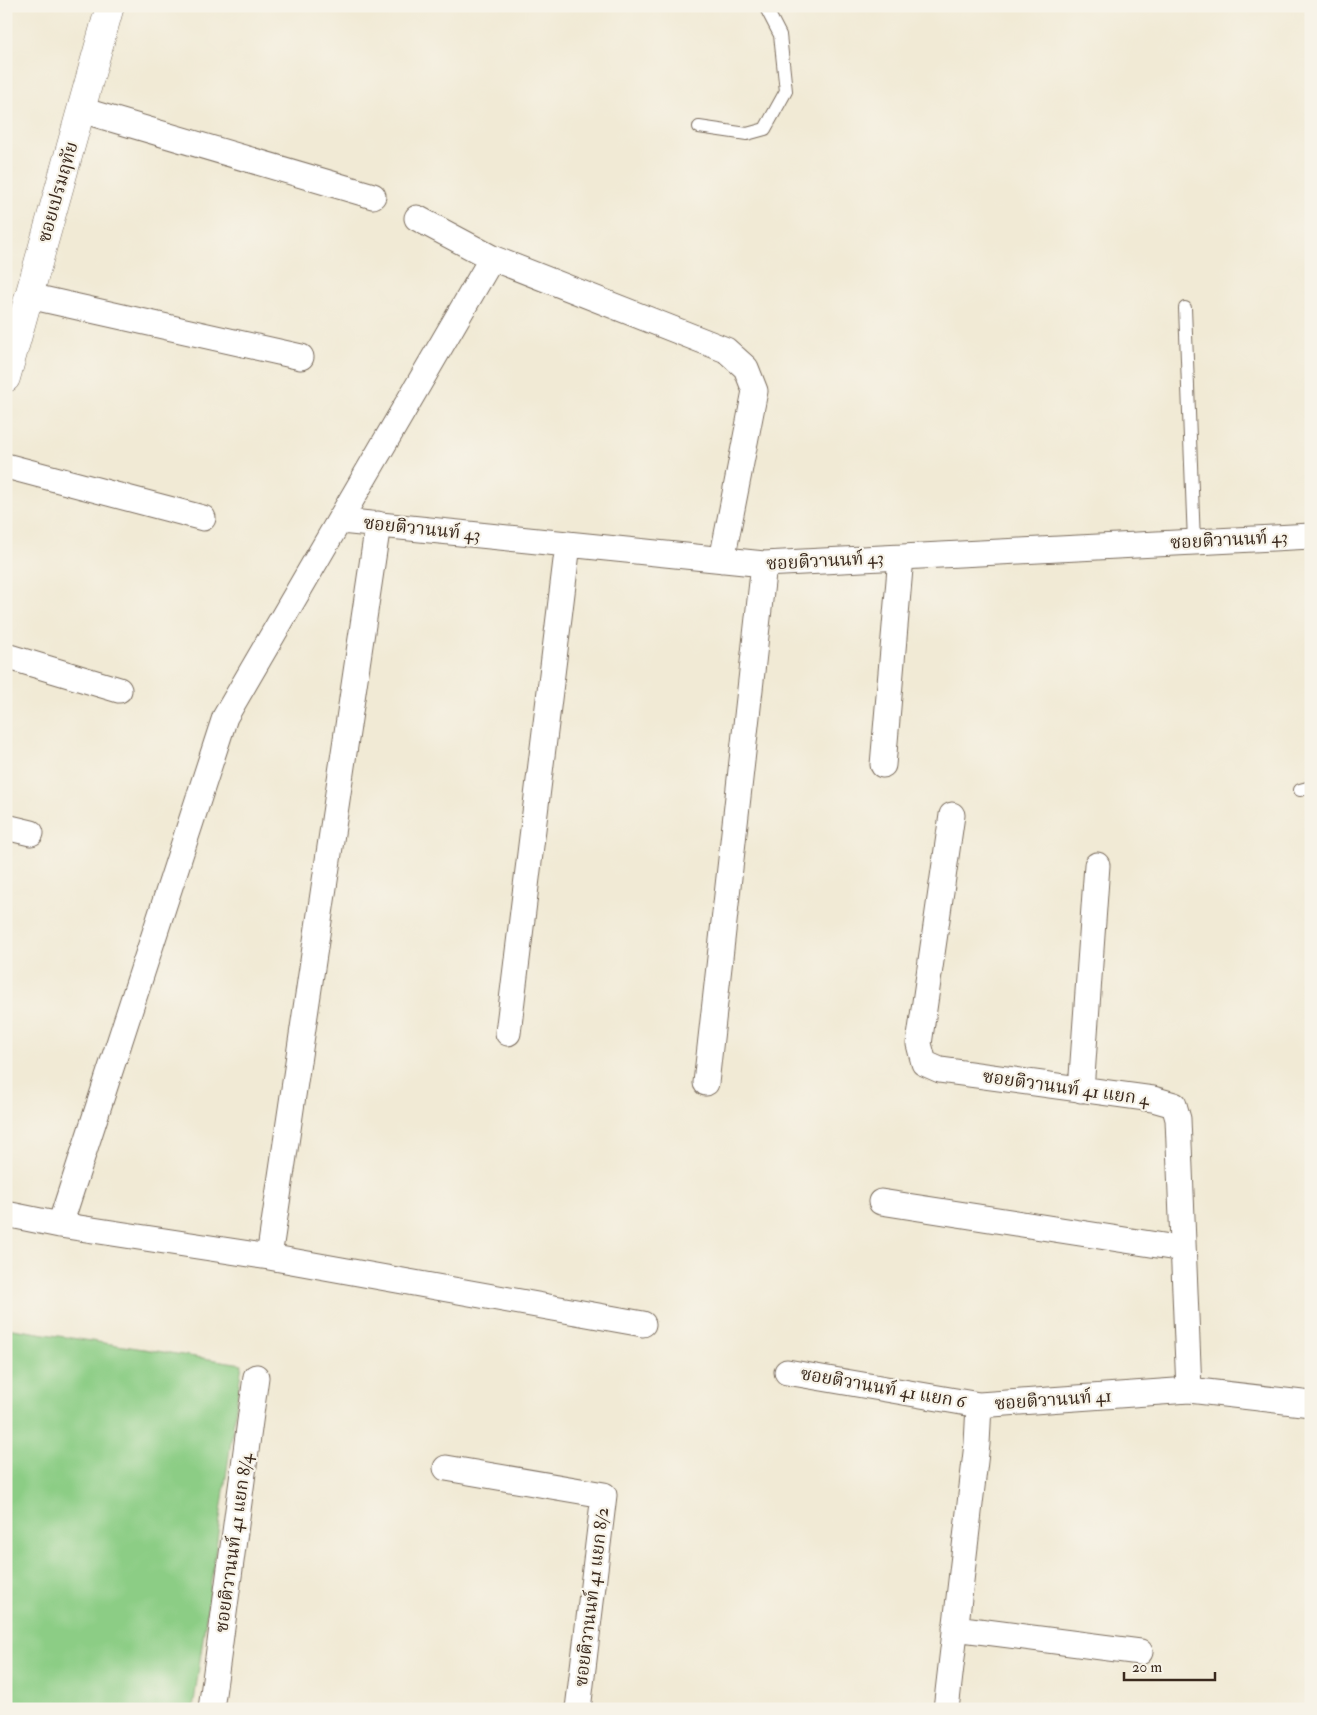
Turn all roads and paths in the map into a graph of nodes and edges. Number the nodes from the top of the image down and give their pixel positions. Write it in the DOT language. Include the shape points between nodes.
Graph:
graph roads {
  1 [pos="110,6"];
  2 [pos="765,6"];
  3 [pos="82,110"];
  4 [pos="699,127"];
  5 [pos="373,196"];
  6 [pos="417,218"];
  7 [pos="492,258"];
  8 [pos="29,296"];
  9 [pos="1185,308"];
  10 [pos="301,357"];
  11 [pos="6,378"];
  12 [pos="6,466"];
  13 [pos="203,518"];
  14 [pos="341,521"];
  15 [pos="378,524"];
  16 [pos="1311,536"];
  17 [pos="1194,542"];
  18 [pos="568,544"];
  19 [pos="901,557"];
  20 [pos="722,560"];
  21 [pos="764,564"];
  22 [pos="6,656"];
  23 [pos="119,690"];
  24 [pos="883,765"];
  25 [pos="952,815"];
  26 [pos="6,827"];
  27 [pos="31,833"];
  28 [pos="1097,865"];
  29 [pos="508,1033"];
  30 [pos="706,1083"];
  31 [pos="1081,1090"];
  32 [pos="881,1202"];
  33 [pos="6,1214"];
  34 [pos="60,1225"];
  35 [pos="1183,1249"];
  36 [pos="269,1257"];
  37 [pos="643,1324"];
  38 [pos="786,1372"];
  39 [pos="256,1377"];
  40 [pos="1189,1390"];
  41 [pos="1311,1404"];
  42 [pos="979,1405"];
  43 [pos="446,1468"];
  44 [pos="955,1628"];
  45 [pos="1140,1652"];
  46 [pos="211,1709"];
  47 [pos="578,1709"];
  48 [pos="946,1709"];
  1 -- 3 [label="street, ซอยเปรมฤทัย"];
  2 -- 4 [label="lane" via="780,35 786,91 765,129 747,134"];
  3 -- 5 [label="street"];
  3 -- 8 [label="street, ซอยเปรมฤทัย"];
  6 -- 7 [label="street"];
  7 -- 14 [label="street"];
  7 -- 20 [label="street" via="726,350 746,368 755,391"];
  8 -- 10 [label="street"];
  8 -- 11 [label="street, ซอยเปรมฤทัย"];
  9 -- 17 [label="lane"];
  12 -- 13 [label="street"];
  14 -- 15 [label="street, ซอยติวานนท์ 43"];
  14 -- 34 [label="street" via="225,717"];
  15 -- 18 [label="street, ซอยติวานนท์ 43"];
  15 -- 36 [label="street"];
  16 -- 17 [label="street, ซอยติวานนท์ 43"];
  17 -- 19 [label="street, ซอยติวานนท์ 43"];
  18 -- 20 [label="street, ซอยติวานนท์ 43"];
  18 -- 29 [label="street"];
  19 -- 21 [label="street, ซอยติวานนท์ 43"];
  19 -- 24 [label="street"];
  20 -- 21 [label="street, ซอยติวานนท์ 43"];
  21 -- 30 [label="street"];
  22 -- 23 [label="street"];
  25 -- 31 [label="street, ซอยติวานนท์ 41 แยก 4" via="919,1044 924,1064 940,1070"];
  26 -- 27 [label="street"];
  28 -- 31 [label="street"];
  31 -- 35 [label="street, ซอยติวานนท์ 41 แยก 4" via="1174,1105 1178,1119"];
  32 -- 35 [label="street"];
  33 -- 34 [label="street"];
  34 -- 36 [label="street"];
  35 -- 40 [label="street, ซอยติวานนท์ 41 แยก 4"];
  36 -- 37 [label="street"];
  38 -- 42 [label="street, ซอยติวานนท์ 41 แยก 6"];
  39 -- 46 [label="street, ซอยติวานนท์ 41 แยก 8/4"];
  40 -- 41 [label="street, ซอยติวานนท์ 41"];
  40 -- 42 [label="street, ซอยติวานนท์ 41"];
  42 -- 44 [label="street, ซอยติวานนท์ 41"];
  43 -- 47 [label="street, ซอยติวานนท์ 41 แยก 8/2" via="604,1495"];
  44 -- 45 [label="street"];
  44 -- 48 [label="street, ซอยติวานนท์ 41"];
}
